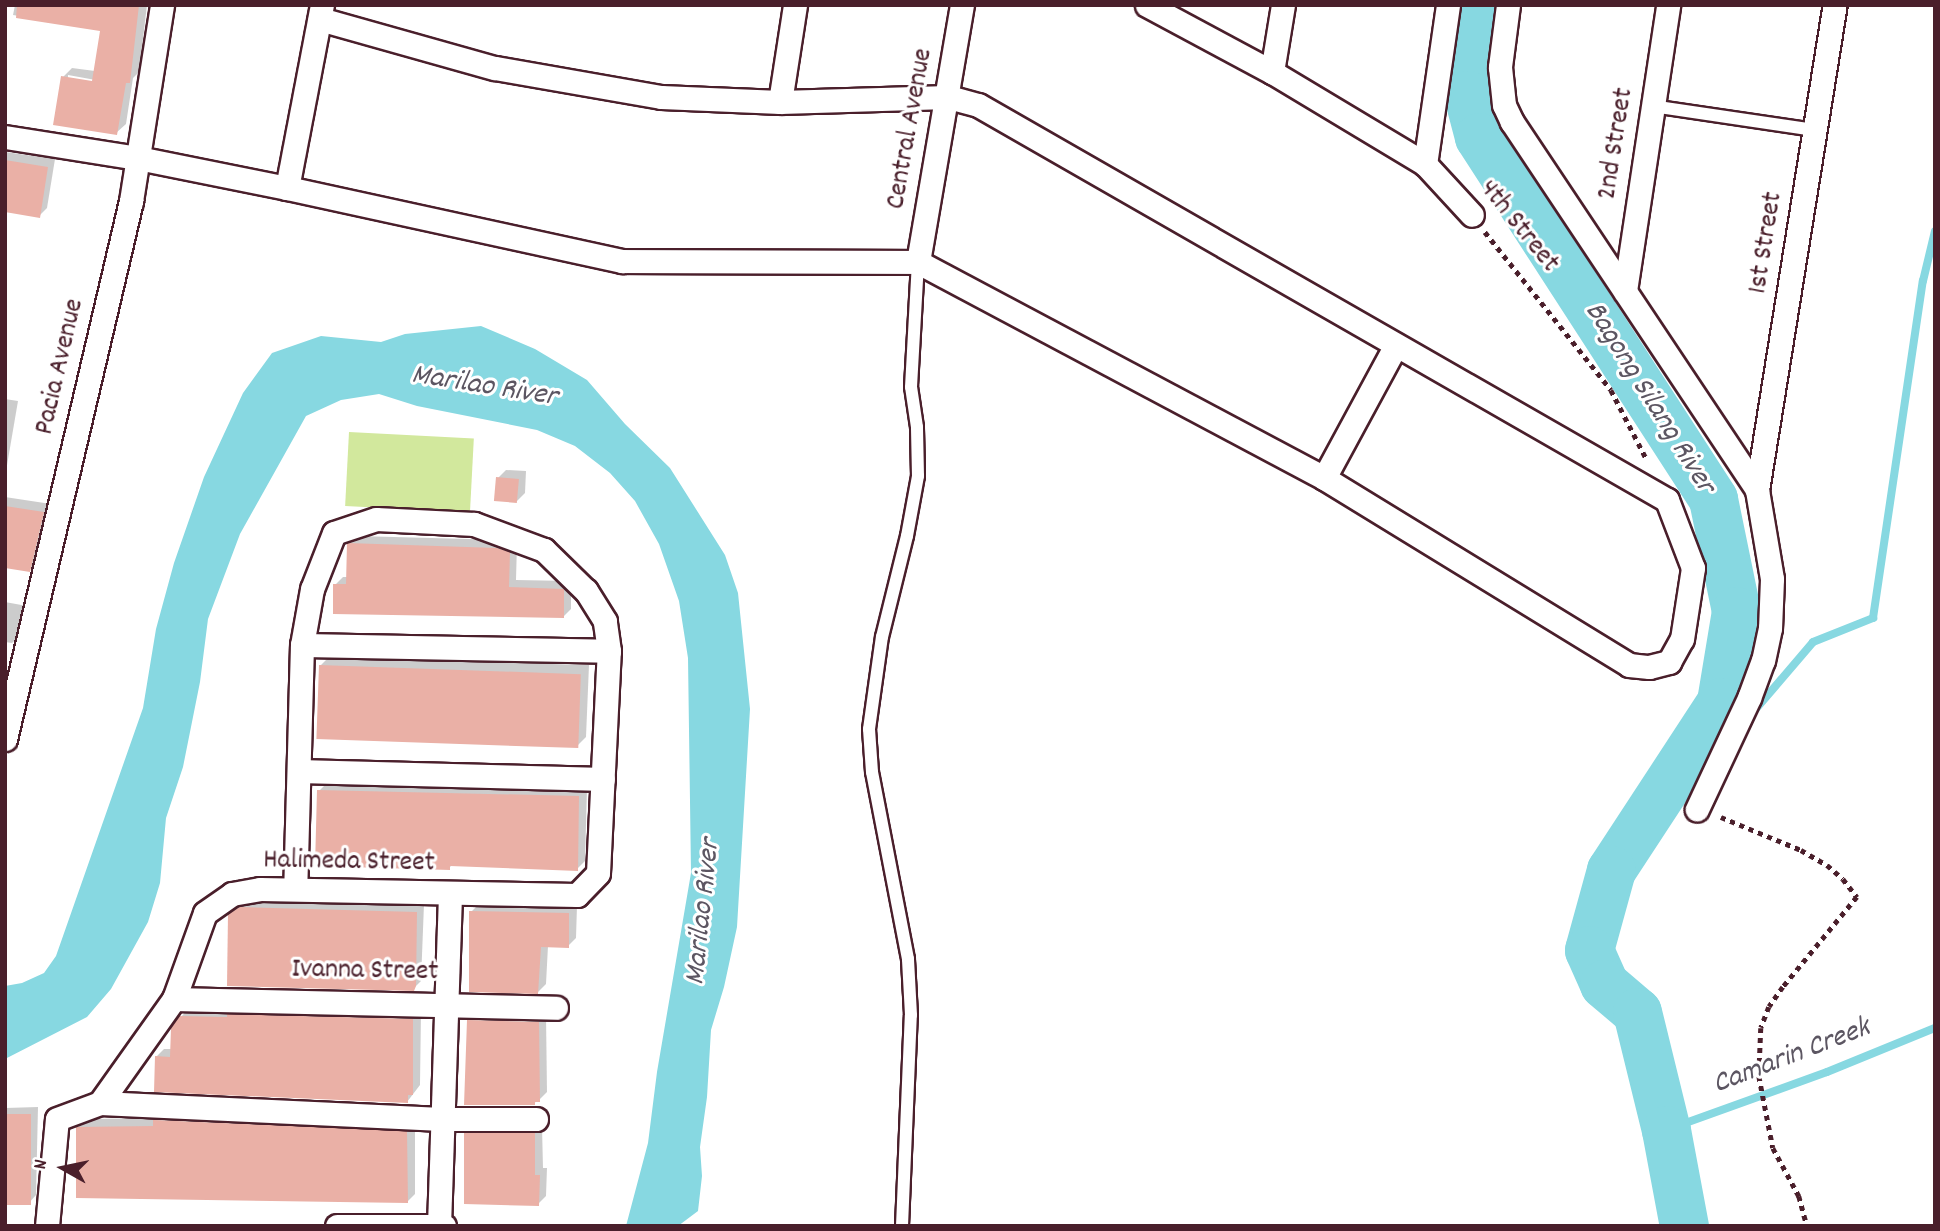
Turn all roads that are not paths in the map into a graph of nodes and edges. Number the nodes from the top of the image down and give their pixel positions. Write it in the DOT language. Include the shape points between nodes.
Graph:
graph roads {
  1 [pos="162,5"];
  2 [pos="795,5"];
  3 [pos="962,5"];
  4 [pos="1147,5"];
  5 [pos="1283,5"];
  6 [pos="1448,5"];
  7 [pos="1508,5"];
  8 [pos="1668,5"];
  9 [pos="1835,5"];
  10 [pos="321,12"];
  11 [pos="1272,72"];
  12 [pos="948,97"];
  13 [pos="780,102"];
  14 [pos="1653,106"];
  15 [pos="1815,130"];
  16 [pos="5,137"];
  17 [pos="138,158"];
  18 [pos="1425,164"];
  19 [pos="287,188"];
  20 [pos="1472,215"];
  21 [pos="918,262"];
  22 [pos="1625,291"];
  23 [pos="1396,345"];
  24 [pos="1324,478"];
  25 [pos="1757,490"];
  26 [pos="302,645"];
  27 [pos="609,651"];
  28 [pos="5,739"];
  29 [pos="300,771"];
  30 [pos="603,779"];
  31 [pos="1697,809"];
  32 [pos="295,889"];
  33 [pos="450,894"];
  34 [pos="174,999"];
  35 [pos="445,1003"];
  36 [pos="556,1008"];
  37 [pos="100,1102"];
  38 [pos="442,1119"];
  39 [pos="536,1119"];
  40 [pos="441,1225"];
  41 [pos="47,1226"];
  42 [pos="337,1226"];
  43 [pos="902,1226"];
  1 -- 17 [label="street, Pacia Avenue"];
  2 -- 13 [label="street"];
  3 -- 12 [label="street, Central Avenue"];
  4 -- 11 [label="street, 4th Street"];
  5 -- 11 [label="street"];
  6 -- 18 [label="street"];
  7 -- 22 [label="street" via="1500,67 1511,122"];
  8 -- 14 [label="street, 2nd Street"];
  9 -- 15 [label="street, 1st Street"];
  10 -- 13 [label="street" via="494,68 660,97"];
  10 -- 19 [label="street"];
  11 -- 18 [label="street, 4th Street"];
  12 -- 13 [label="street"];
  12 -- 21 [label="street, Central Avenue"];
  12 -- 23 [label="street" via="978,105"];
  14 -- 15 [label="lane"];
  14 -- 22 [label="street, 2nd Street"];
  15 -- 25 [label="street, 1st Street"];
  16 -- 17 [label="street"];
  17 -- 19 [label="street"];
  17 -- 28 [label="street, Pacia Avenue"];
  18 -- 20 [label="street, 4th Street"];
  19 -- 21 [label="street" via="622,261"];
  21 -- 24 [label="street"];
  21 -- 43 [label="lane" via="911,387 918,476 882,637 869,729 872,772 908,959 911,1015"];
  22 -- 25 [label="street"];
  23 -- 24 [label="street"];
  23 -- 24 [label="street" via="1667,500 1693,568 1682,639 1669,662 1629,665"];
  25 -- 31 [label="street" via="1772,579 1770,628 1749,698"];
  26 -- 27 [label="street"];
  26 -- 27 [label="street" via="312,589 334,533 376,519 474,524 544,550 586,591 605,621"];
  26 -- 29 [label="street"];
  27 -- 30 [label="street"];
  29 -- 30 [label="street"];
  29 -- 32 [label="street"];
  30 -- 33 [label="street, Halimeda Street" via="597,873 578,895"];
  32 -- 33 [label="street, Halimeda Street"];
  32 -- 34 [label="street, Halimeda Street" via="232,894 205,913"];
  33 -- 35 [label="street"];
  34 -- 35 [label="street, Ivanna Street"];
  34 -- 37 [label="street, Halimeda Street"];
  35 -- 36 [label="street, Ivanna Street"];
  35 -- 38 [label="street"];
  37 -- 38 [label="street"];
  37 -- 41 [label="street" via="57,1119"];
  38 -- 39 [label="street"];
  38 -- 40 [label="street"];
  40 -- 42 [label="street"];
}
